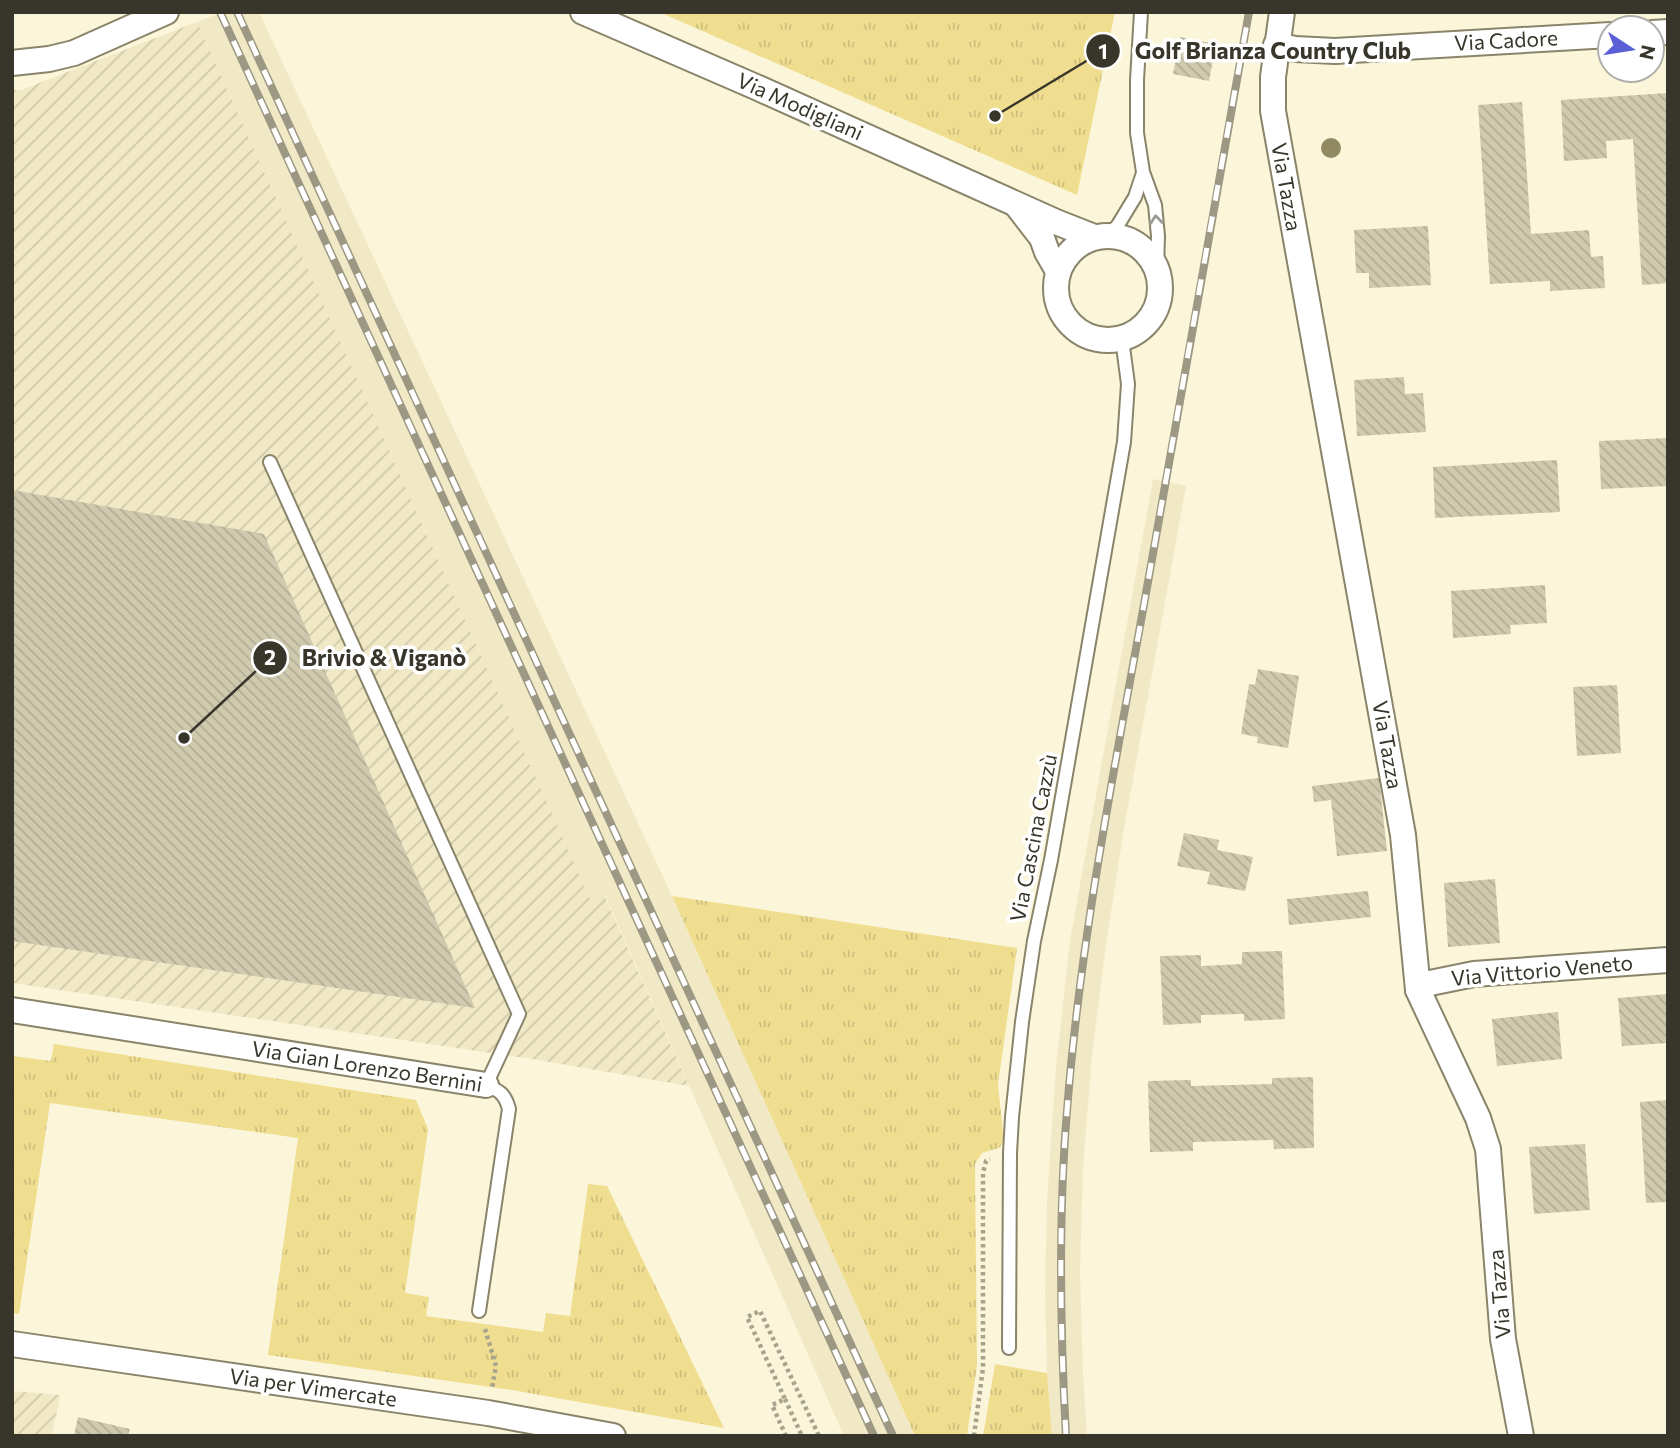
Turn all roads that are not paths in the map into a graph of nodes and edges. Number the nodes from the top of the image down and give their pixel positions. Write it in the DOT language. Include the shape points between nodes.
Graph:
graph roads {
  1 [pos="166,12"];
  2 [pos="583,12"];
  3 [pos="1141,12"];
  4 [pos="1282,12"];
  5 [pos="1596,37"];
  6 [pos="1276,45"];
  7 [pos="12,63"];
  8 [pos="1143,172"];
  9 [pos="1016,204"];
  10 [pos="1102,236"];
  11 [pos="1157,270"];
  12 [pos="1058,271"];
  13 [pos="1122,339"];
  14 [pos="270,462"];
  15 [pos="1668,960"];
  16 [pos="1418,990"];
  17 [pos="12,1010"];
  18 [pos="486,1085"];
  19 [pos="479,1311"];
  20 [pos="12,1345"];
  21 [pos="1009,1348"];
  22 [pos="613,1436"];
  23 [pos="1521,1436"];
  1 -- 7 [label="street" via="74,53"];
  2 -- 9 [label="street, Via Modigliani"];
  3 -- 8 [label="lane" via="1137,132"];
  4 -- 6 [label="street, Via Tazza"];
  5 -- 6 [label="street, Via Cadore" via="1335,51"];
  6 -- 16 [label="street, Via Tazza" via="1276,135 1403,835"];
  8 -- 10 [label="lane" via="1135,197"];
  11 -- 8 [label="lane, one-way" via="1155,205"];
  9 -- 10 [label="street, Via Modigliani"];
  9 -- 12 [label="street, Via Modigliani" via="1042,238"];
  10 -- 11 [label="street, Via Modigliani" via="1133,242"];
  10 -- 12 [label="street" via="1072,249"];
  11 -- 13 [label="street" via="1160,291 1154,312 1146,324"];
  12 -- 13 [label="street, Via Modigliani" via="1057,303 1064,318 1090,337"];
  13 -- 21 [label="lane, Via Cascina Cazzù" via="1128,384 1124,442 1021,1035 1010,1153"];
  14 -- 18 [label="lane" via="519,1014"];
  15 -- 16 [label="street, Via Vittorio Veneto" via="1474,974"];
  16 -- 23 [label="street, Via Tazza" via="1478,1118 1488,1150 1503,1339"];
  17 -- 18 [label="street, Via Gian Lorenzo Bernini"];
  18 -- 19 [label="lane, Via Gian Lorenzo Bernini" via="499,1090 509,1109"];
  20 -- 22 [label="street, Via per Vimercate" via="488,1413"];
}
